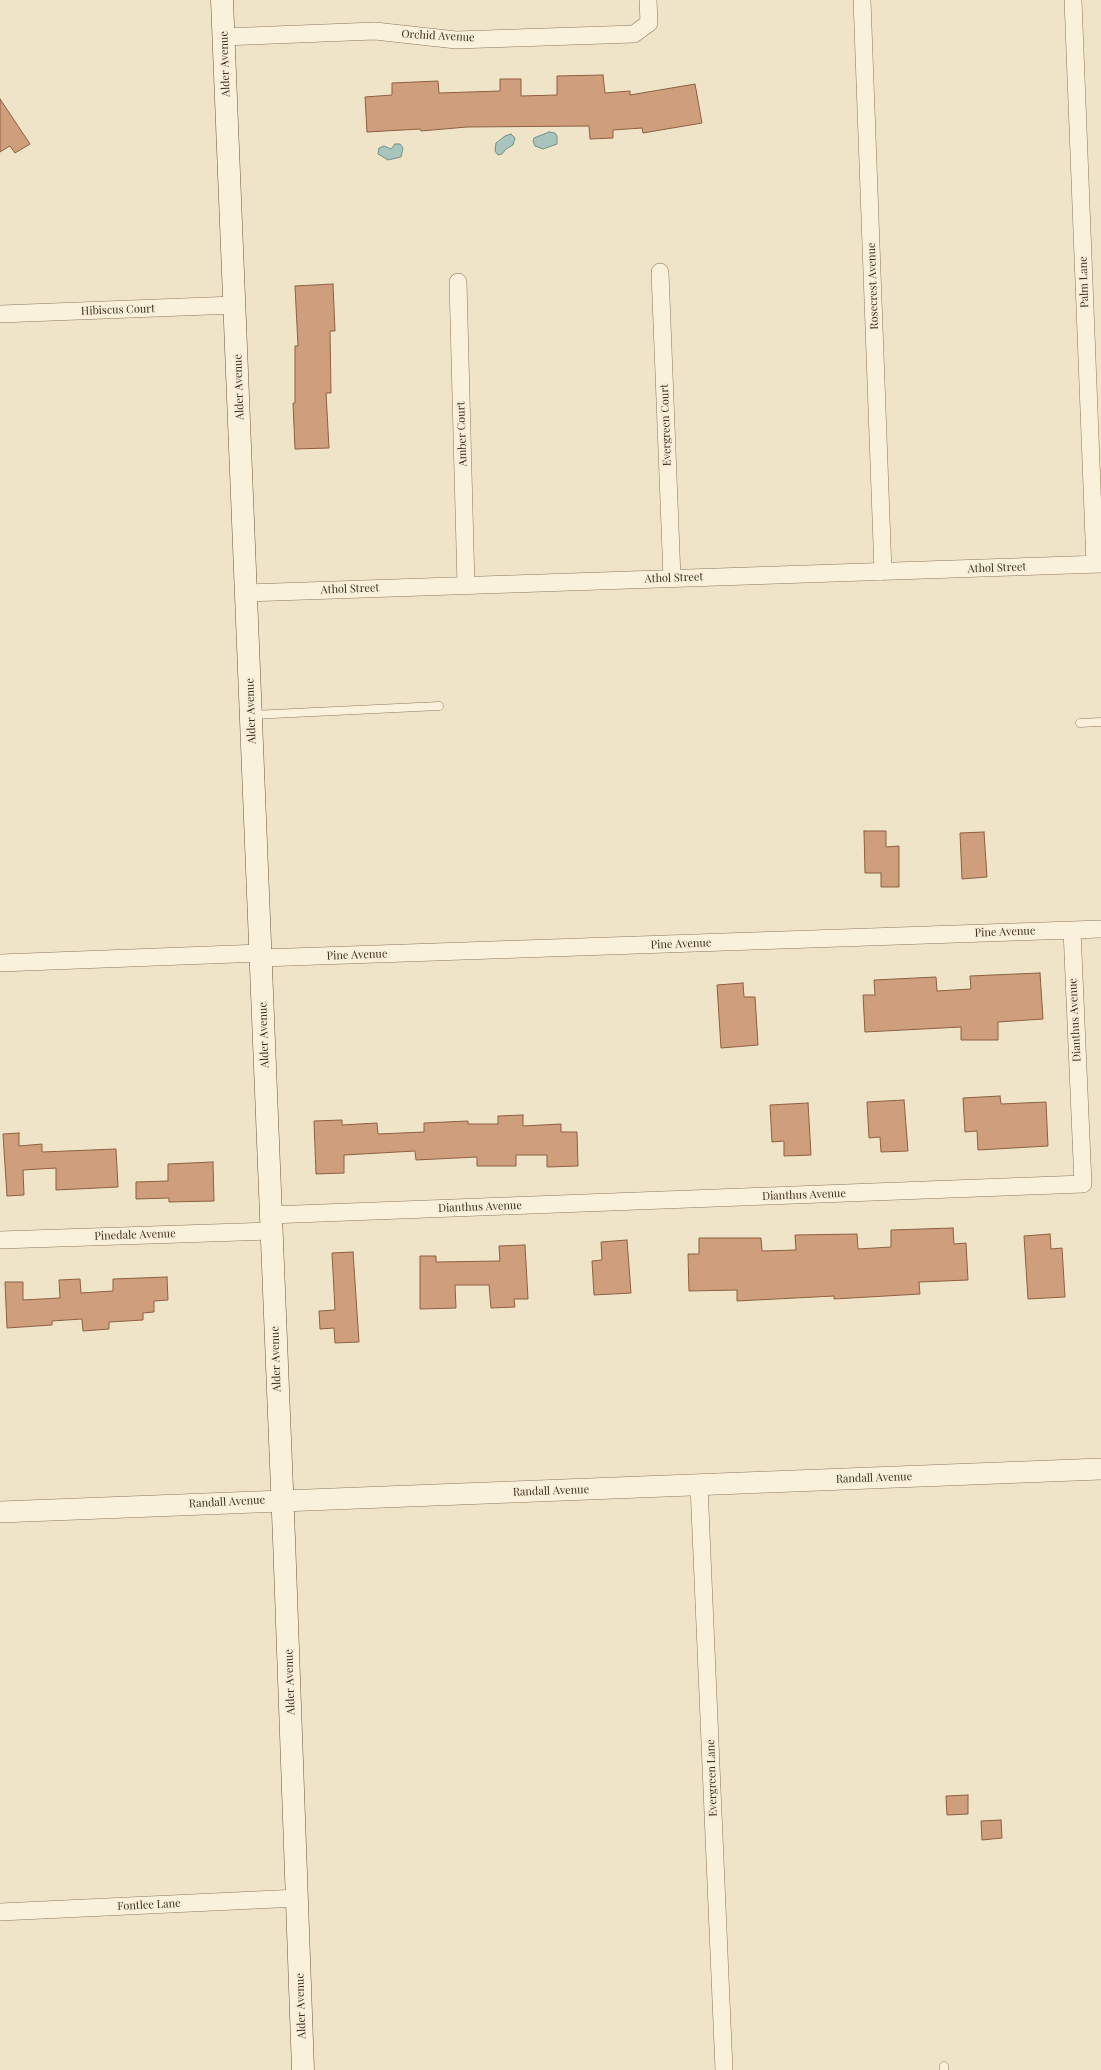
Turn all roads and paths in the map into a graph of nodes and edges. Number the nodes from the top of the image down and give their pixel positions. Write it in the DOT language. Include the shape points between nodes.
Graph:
graph roads {
  1 [pos="222,0"];
  2 [pos="648,0"];
  3 [pos="862,0"];
  4 [pos="1073,0"];
  5 [pos="223,36"];
  6 [pos="660,272"];
  7 [pos="458,282"];
  8 [pos="235,305"];
  9 [pos="0,314"];
  10 [pos="1098,564"];
  11 [pos="883,572"];
  12 [pos="672,578"];
  13 [pos="466,586"];
  14 [pos="246,593"];
  15 [pos="439,706"];
  16 [pos="251,715"];
  17 [pos="1101,722"];
  18 [pos="1080,723"];
  19 [pos="1101,929"];
  20 [pos="1072,930"];
  21 [pos="261,955"];
  22 [pos="0,963"];
  23 [pos="270,1223"];
  24 [pos="0,1240"];
  25 [pos="1101,1469"];
  26 [pos="699,1485"];
  27 [pos="282,1500"];
  28 [pos="0,1512"];
  29 [pos="298,1898"];
  30 [pos="0,1912"];
  31 [pos="304,2070"];
  32 [pos="724,2070"];
  1 -- 5 [label="main road, Alder Avenue"];
  2 -- 5 [label="street, Orchid Avenue" via="649,23 634,34 464,39 375,31"];
  3 -- 11 [label="street, Rosecrest Avenue"];
  4 -- 10 [label="street, Palm Lane"];
  5 -- 8 [label="main road, Alder Avenue"];
  6 -- 12 [label="street, Evergreen Court"];
  7 -- 13 [label="street, Amber Court"];
  8 -- 9 [label="street, Hibiscus Court"];
  8 -- 14 [label="main road, Alder Avenue"];
  10 -- 11 [label="street, Athol Street"];
  11 -- 12 [label="street, Athol Street"];
  12 -- 13 [label="street, Athol Street"];
  13 -- 14 [label="street, Athol Street"];
  14 -- 16 [label="main road, Alder Avenue"];
  15 -- 16 [label="lane"];
  16 -- 21 [label="main road, Alder Avenue"];
  17 -- 18 [label="lane"];
  19 -- 20 [label="street, Pine Avenue"];
  20 -- 21 [label="street, Pine Avenue"];
  20 -- 23 [label="street, Dianthus Avenue" via="1083,1184"];
  21 -- 22 [label="street, Pine Avenue"];
  21 -- 23 [label="main road, Alder Avenue"];
  23 -- 24 [label="street, Pinedale Avenue"];
  23 -- 27 [label="main road, Alder Avenue"];
  25 -- 26 [label="street, Randall Avenue"];
  26 -- 27 [label="street, Randall Avenue"];
  26 -- 32 [label="street, Evergreen Lane"];
  27 -- 28 [label="street, Randall Avenue"];
  27 -- 29 [label="main road, Alder Avenue"];
  29 -- 30 [label="street, Fontlee Lane"];
  29 -- 31 [label="main road, Alder Avenue"];
}
